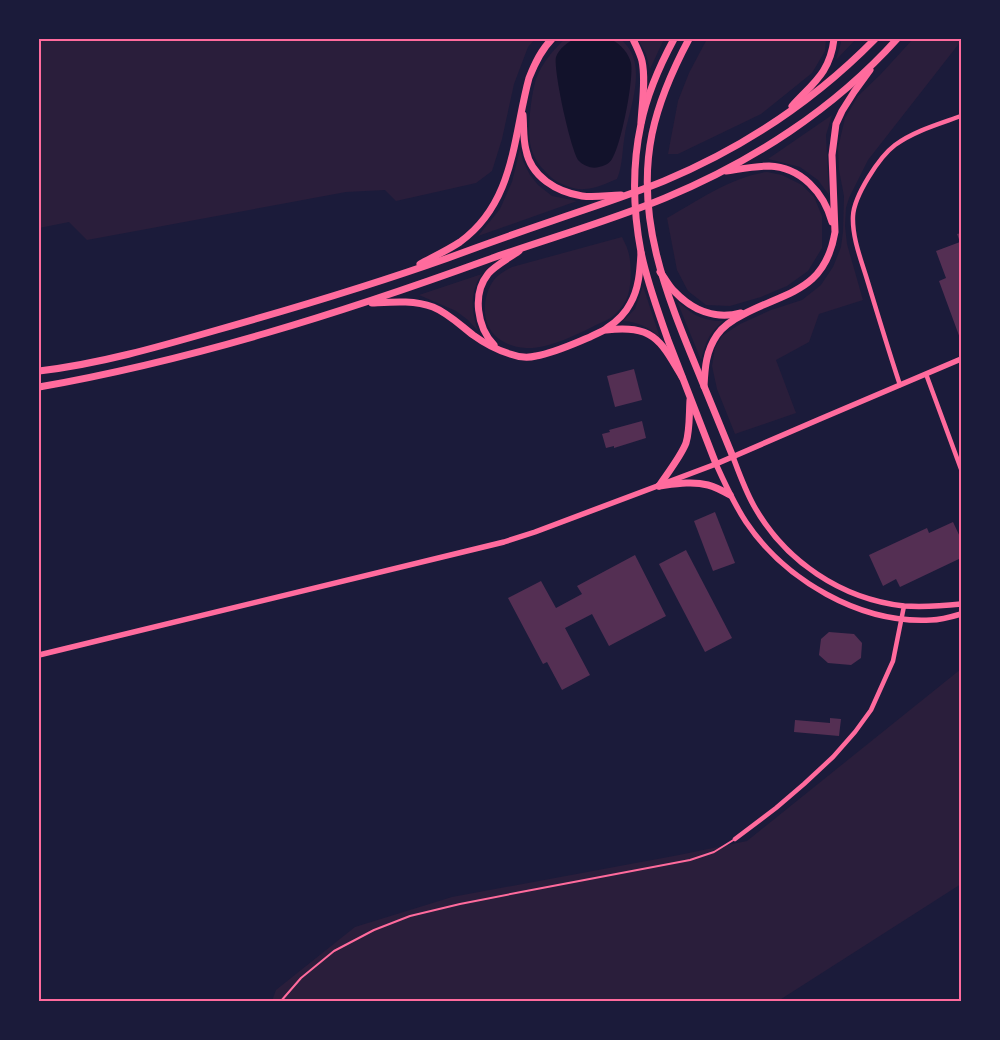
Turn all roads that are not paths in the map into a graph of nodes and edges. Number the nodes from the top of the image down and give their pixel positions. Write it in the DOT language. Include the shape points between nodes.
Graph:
graph roads {
  1 [pos="552,39"];
  2 [pos="632,39"];
  3 [pos="674,39"];
  4 [pos="690,39"];
  5 [pos="834,39"];
  6 [pos="875,39"];
  7 [pos="897,39"];
  8 [pos="884,52"];
  9 [pos="523,105"];
  10 [pos="961,116"];
  11 [pos="782,117"];
  12 [pos="641,122"];
  13 [pos="719,172"];
  14 [pos="630,194"];
  15 [pos="835,232"];
  16 [pos="528,246"];
  17 [pos="641,252"];
  18 [pos="660,272"];
  19 [pos="402,274"];
  20 [pos="359,304"];
  21 [pos="754,309"];
  22 [pos="605,330"];
  23 [pos="498,349"];
  24 [pos="961,359"];
  25 [pos="39,372"];
  26 [pos="926,374"];
  27 [pos="682,377"];
  28 [pos="900,385"];
  29 [pos="704,386"];
  30 [pos="39,387"];
  31 [pos="690,397"];
  32 [pos="733,457"];
  33 [pos="716,464"];
  34 [pos="961,469"];
  35 [pos="659,486"];
  36 [pos="730,495"];
  37 [pos="961,604"];
  38 [pos="904,606"];
  39 [pos="961,614"];
  40 [pos="902,619"];
  41 [pos="39,655"];
  42 [pos="735,839"];
  43 [pos="280,1001"];
  1 -- 9 [label="main road" via="535,63"];
  2 -- 12 [label="main road" via="642,62"];
  3 -- 12 [label="main road" via="652,85"];
  4 -- 18 [label="main road" via="671,74 652,134 648,210"];
  5 -- 11 [label="main road" via="830,59 822,75"];
  6 -- 11 [label="main road" via="836,76"];
  7 -- 8 [label="main road"];
  8 -- 13 [label="main road" via="852,83 793,129"];
  8 -- 15 [label="main road" via="854,92 836,124 832,155"];
  9 -- 14 [label="main road" via="526,152 533,168 547,182 583,196"];
  9 -- 19 [label="main road" via="507,176 492,209 459,242"];
  10 -- 28 [label="street" via="894,146 883,156 855,204 854,234"];
  11 -- 14 [label="main road" via="687,170"];
  12 -- 17 [label="main road" via="634,174"];
  13 -- 15 [label="main road" via="770,166 795,173 818,192 826,204"];
  13 -- 16 [label="main road" via="666,198"];
  14 -- 19 [label="main road"];
  15 -- 21 [label="main road" via="826,260 806,285"];
  16 -- 20 [label="main road"];
  16 -- 23 [label="main road" via="489,272 481,284 478,308 482,324 489,340"];
  17 -- 22 [label="main road" via="638,283 631,303"];
  17 -- 27 [label="main road" via="658,312"];
  18 -- 21 [label="main road" via="674,291 705,313 721,316"];
  18 -- 29 [label="main road"];
  19 -- 25 [label="main road" via="164,345"];
  20 -- 23 [label="main road" via="390,302 432,307"];
  20 -- 30 [label="main road" via="174,358"];
  21 -- 29 [label="main road" via="718,333 707,354"];
  22 -- 23 [label="main road" via="535,356 511,355"];
  22 -- 27 [label="main road" via="629,328 648,334 659,341"];
  24 -- 26 [label="street"];
  26 -- 28 [label="street"];
  26 -- 34 [label="street"];
  27 -- 31 [label="main road"];
  28 -- 32 [label="street"];
  29 -- 32 [label="main road"];
  31 -- 33 [label="main road"];
  31 -- 35 [label="main road" via="686,442"];
  32 -- 33 [label="street"];
  32 -- 38 [label="street" via="754,507 775,537 799,561 848,591"];
  33 -- 35 [label="street"];
  33 -- 36 [label="street"];
  35 -- 36 [label="main road" via="704,484"];
  35 -- 41 [label="street" via="504,542"];
  36 -- 40 [label="street" via="754,532 797,576 843,603"];
  37 -- 38 [label="street"];
  38 -- 40 [label="street"];
  39 -- 40 [label="street" via="934,620"];
  40 -- 42 [label="street" via="893,661 871,710 855,732 804,784"];
  42 -- 43 [label="lane" via="714,852 690,860 410,916 334,951 300,978"];
}
